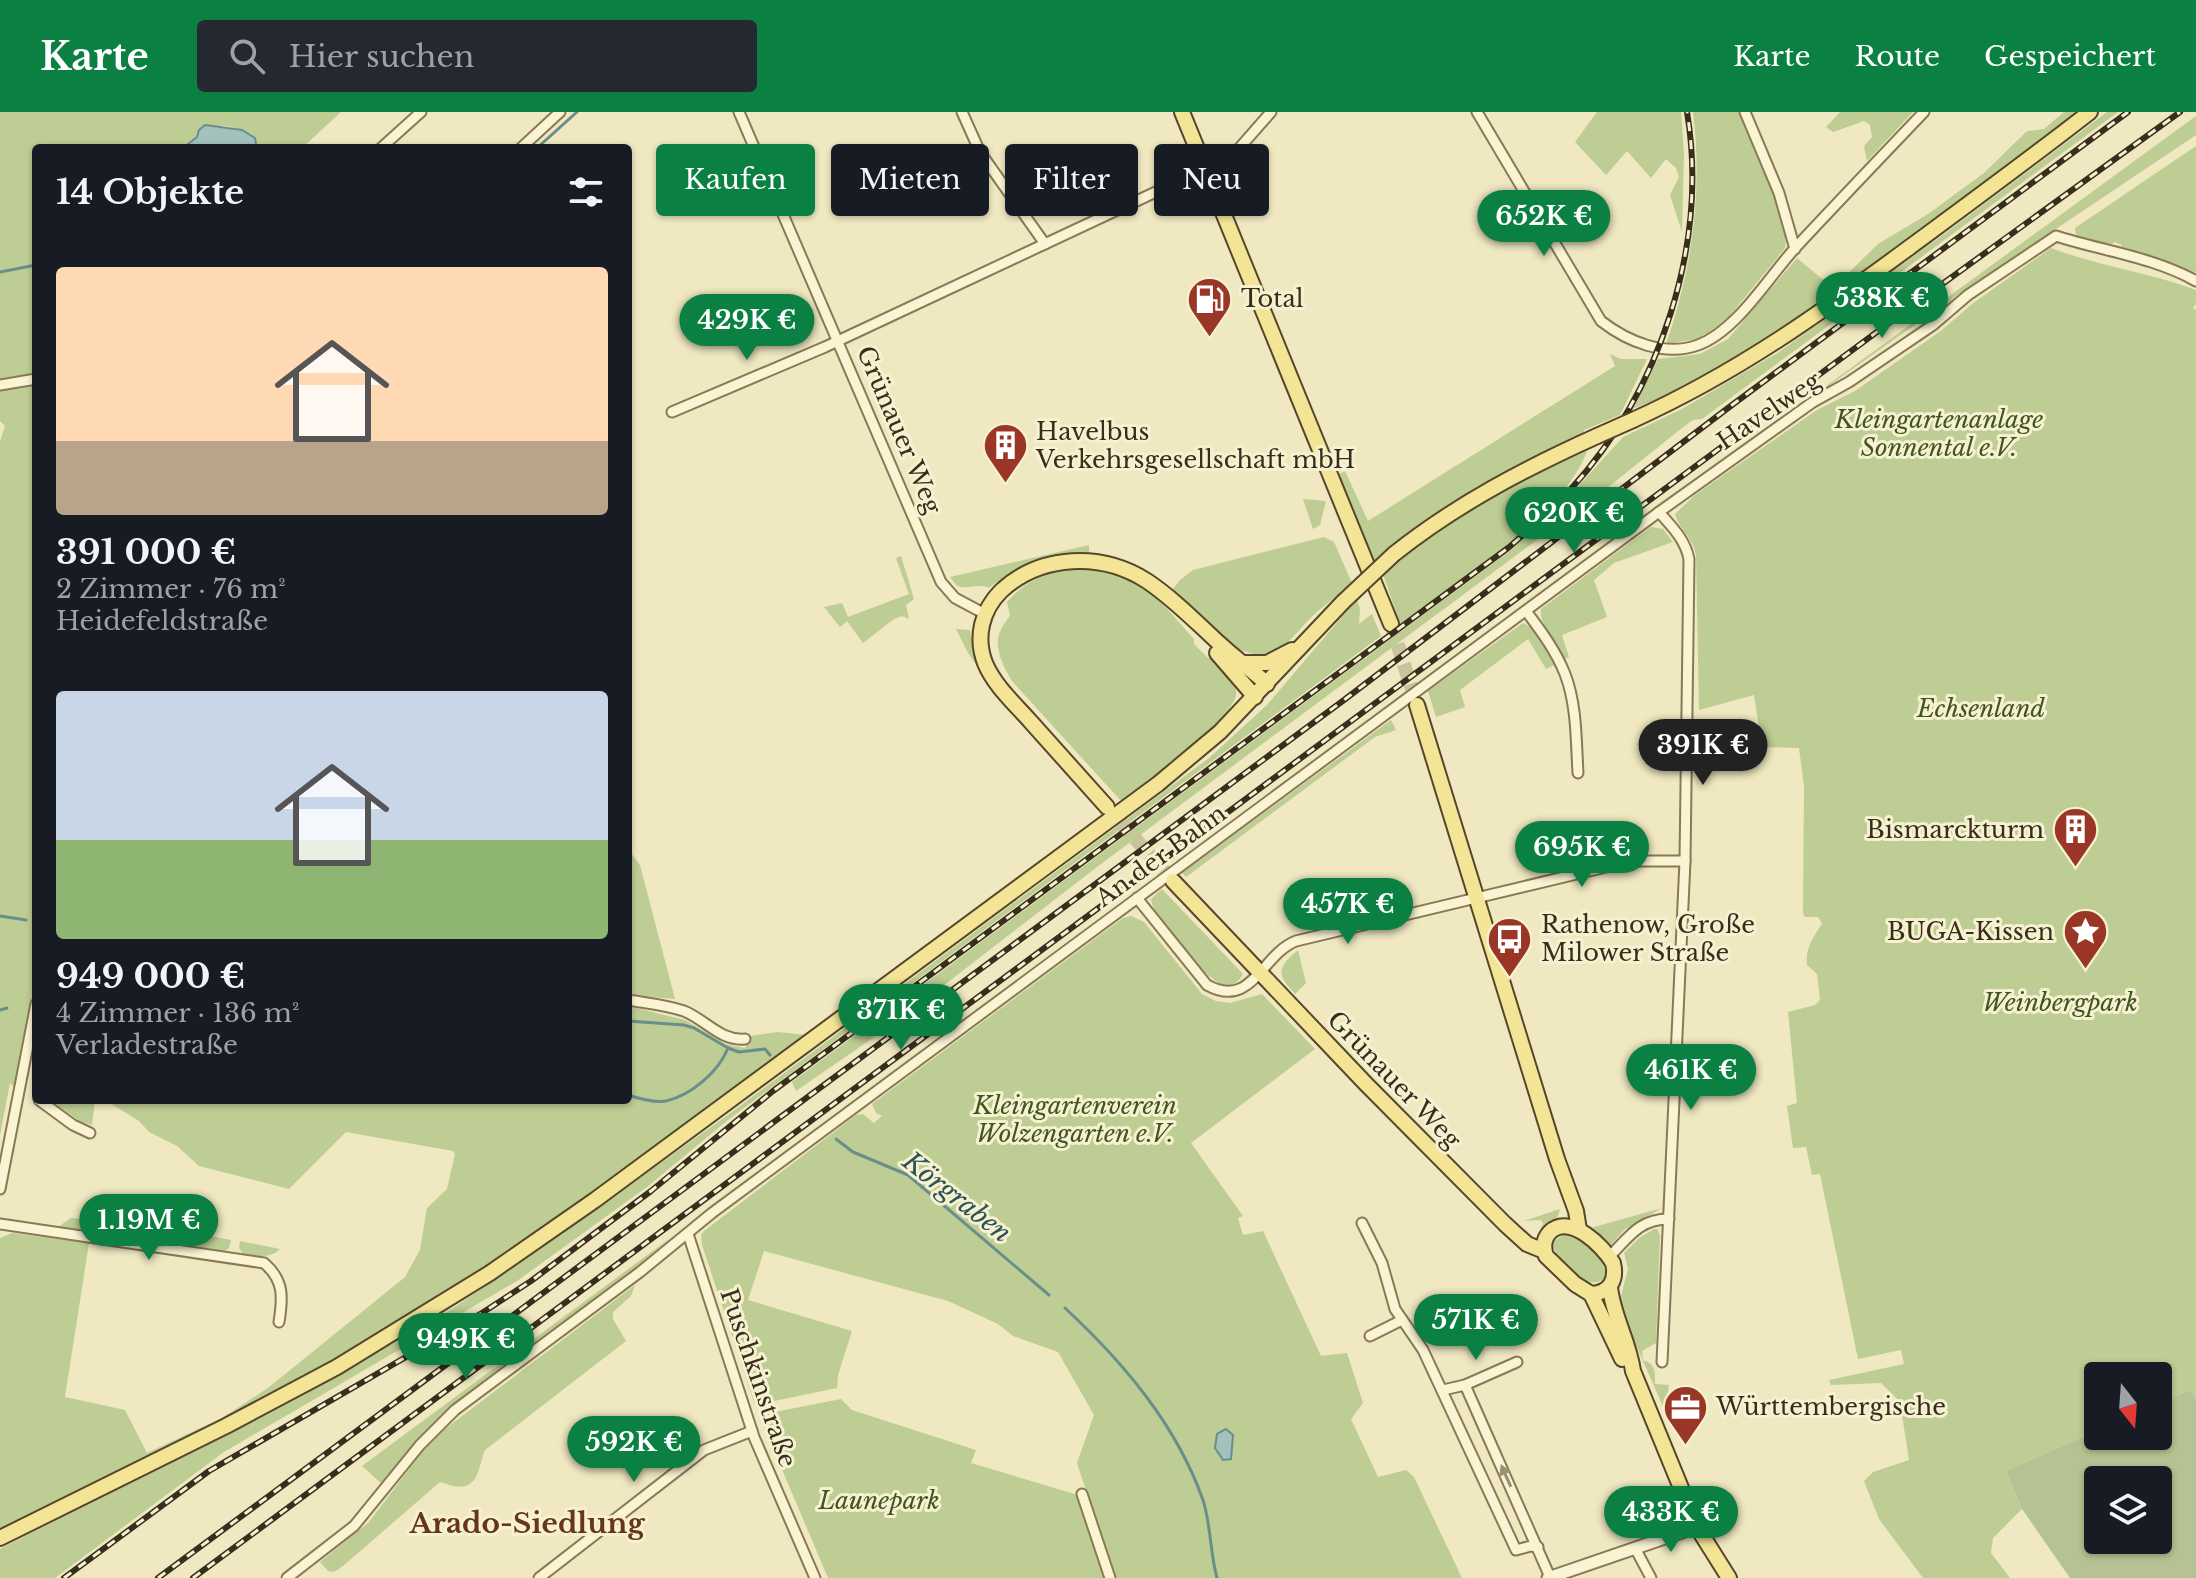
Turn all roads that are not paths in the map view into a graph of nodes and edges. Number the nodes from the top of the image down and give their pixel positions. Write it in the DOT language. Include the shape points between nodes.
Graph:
graph roads {
  1 [pos="421,112"];
  2 [pos="560,112"];
  3 [pos="739,112"];
  4 [pos="962,112"];
  5 [pos="1182,112"];
  6 [pos="1271,112"];
  7 [pos="1477,112"];
  8 [pos="1745,112"];
  9 [pos="1924,112"];
  10 [pos="2090,112"];
  11 [pos="385,144"];
  12 [pos="525,144"];
  13 [pos="1195,144"];
  14 [pos="1243,144"];
  15 [pos="1154,193"];
  16 [pos="1224,216"];
  17 [pos="1045,244"];
  18 [pos="1795,249"];
  19 [pos="2196,281"];
  20 [pos="837,341"];
  21 [pos="32,380"];
  22 [pos="0,385"];
  23 [pos="672,412"];
  24 [pos="1659,512"];
  25 [pos="1176,604"];
  26 [pos="1526,611"];
  27 [pos="985,614"];
  28 [pos="1391,624"];
  29 [pos="1303,644"];
  30 [pos="1244,663"];
  31 [pos="1267,684"];
  32 [pos="1255,697"];
  33 [pos="1417,705"];
  34 [pos="1578,773"];
  35 [pos="1107,807"];
  36 [pos="1685,861"];
  37 [pos="1173,881"];
  38 [pos="1476,897"];
  39 [pos="1137,898"];
  40 [pos="1261,974"];
  41 [pos="632,1001"];
  42 [pos="32,1026"];
  43 [pos="745,1039"];
  44 [pos="20,1093"];
  45 [pos="32,1097"];
  46 [pos="45,1104"];
  47 [pos="90,1133"];
  48 [pos="1557,1159"];
  49 [pos="0,1189"];
  50 [pos="1498,1216"];
  51 [pos="1669,1219"];
  52 [pos="1362,1223"];
  53 [pos="0,1224"];
  54 [pos="1562,1225"];
  55 [pos="1579,1230"];
  56 [pos="688,1234"];
  57 [pos="1547,1235"];
  58 [pos="1544,1251"];
  59 [pos="1609,1257"];
  60 [pos="1610,1287"];
  61 [pos="1591,1294"];
  62 [pos="1402,1320"];
  63 [pos="279,1322"];
  64 [pos="1370,1336"];
  65 [pos="1517,1362"];
  66 [pos="1662,1362"];
  67 [pos="1633,1371"];
  68 [pos="1465,1385"];
  69 [pos="1443,1390"];
  70 [pos="752,1431"];
  71 [pos="1082,1494"];
  72 [pos="1697,1527"];
  73 [pos="0,1538"];
  74 [pos="1538,1547"];
  75 [pos="1635,1548"];
  76 [pos="546,1576"];
  77 [pos="287,1578"];
  78 [pos="815,1578"];
  79 [pos="1110,1578"];
  80 [pos="1549,1578"];
  81 [pos="1651,1578"];
  82 [pos="1729,1578"];
  1 -- 11 [label="street"];
  2 -- 12 [label="street"];
  3 -- 20 [label="street, Grünauer Weg"];
  4 -- 17 [label="street" via="980,152"];
  5 -- 13 [label="main road"];
  6 -- 14 [label="street"];
  7 -- 18 [label="street" via="1601,321 1624,337 1686,348 1710,340 1730,325"];
  8 -- 18 [label="street" via="1779,193"];
  9 -- 18 [label="street"];
  10 -- 29 [label="main road, bridge" via="1775,344 1719,378 1525,469 1427,528"];
  15 -- 17 [label="street"];
  16 -- 28 [label="main road"];
  17 -- 20 [label="street"];
  19 -- 24 [label="street, Havelweg" via="2056,236"];
  20 -- 23 [label="street"];
  20 -- 27 [label="street, Grünauer Weg" via="941,582 955,598"];
  21 -- 22 [label="street"];
  24 -- 26 [label="street, An der Bahn"];
  24 -- 36 [label="street" via="1682,539 1689,559"];
  25 -- 27 [label="main road" via="1129,572 1076,561 1048,564 1022,575 995,597"];
  25 -- 30 [label="main road"];
  25 -- 32 [label="main road"];
  26 -- 34 [label="street" via="1565,673"];
  26 -- 39 [label="street, An der Bahn"];
  27 -- 35 [label="main road" via="981,650 994,679"];
  29 -- 30 [label="main road" via="1267,663"];
  29 -- 31 [label="main road"];
  30 -- 31 [label="main road"];
  31 -- 32 [label="main road"];
  32 -- 73 [label="main road" via="1158,784 503,1264 337,1367"];
  33 -- 38 [label="main road"];
  36 -- 38 [label="street" via="1631,861"];
  36 -- 51 [label="street"];
  37 -- 40 [label="main road, Grünauer Weg"];
  38 -- 40 [label="street" via="1290,944"];
  38 -- 48 [label="main road"];
  39 -- 40 [label="street" via="1207,985 1233,991"];
  39 -- 56 [label="street, An der Bahn"];
  40 -- 50 [label="main road, Grünauer Weg"];
  41 -- 43 [label="street" via="673,1008 726,1038"];
  42 -- 44 [label="street"];
  44 -- 45 [label="street"];
  44 -- 49 [label="street"];
  46 -- 47 [label="street"];
  48 -- 54 [label="main road" via="1566,1209"];
  48 -- 55 [label="main road"];
  50 -- 57 [label="main road, Grünauer Weg" via="1530,1234"];
  50 -- 58 [label="main road, Grünauer Weg" via="1527,1244"];
  51 -- 59 [label="street" via="1641,1224"];
  51 -- 66 [label="street"];
  52 -- 62 [label="street"];
  53 -- 63 [label="street" via="264,1263 280,1281"];
  54 -- 55 [label="main road"];
  54 -- 57 [label="main road"];
  55 -- 59 [label="main road"];
  56 -- 70 [label="street, Puschkinstraße"];
  56 -- 77 [label="street, An der Bahn" via="455,1410 354,1526"];
  57 -- 58 [label="main road"];
  58 -- 61 [label="main road, Grünauer Weg" via="1549,1262"];
  59 -- 60 [label="main road" via="1615,1270"];
  60 -- 61 [label="main road"];
  60 -- 67 [label="main road"];
  61 -- 67 [label="main road"];
  62 -- 64 [label="street"];
  62 -- 69 [label="street"];
  65 -- 68 [label="street"];
  67 -- 72 [label="main road"];
  68 -- 69 [label="street"];
  74 -- 68 [label="street, one-way"];
  69 -- 74 [label="street" via="1516,1550"];
  70 -- 76 [label="street" via="704,1450"];
  70 -- 78 [label="street, Puschkinstraße"];
  71 -- 79 [label="street"];
  72 -- 75 [label="street"];
  72 -- 82 [label="main road"];
  74 -- 80 [label="street"];
  75 -- 80 [label="street"];
  75 -- 81 [label="street"];
}
